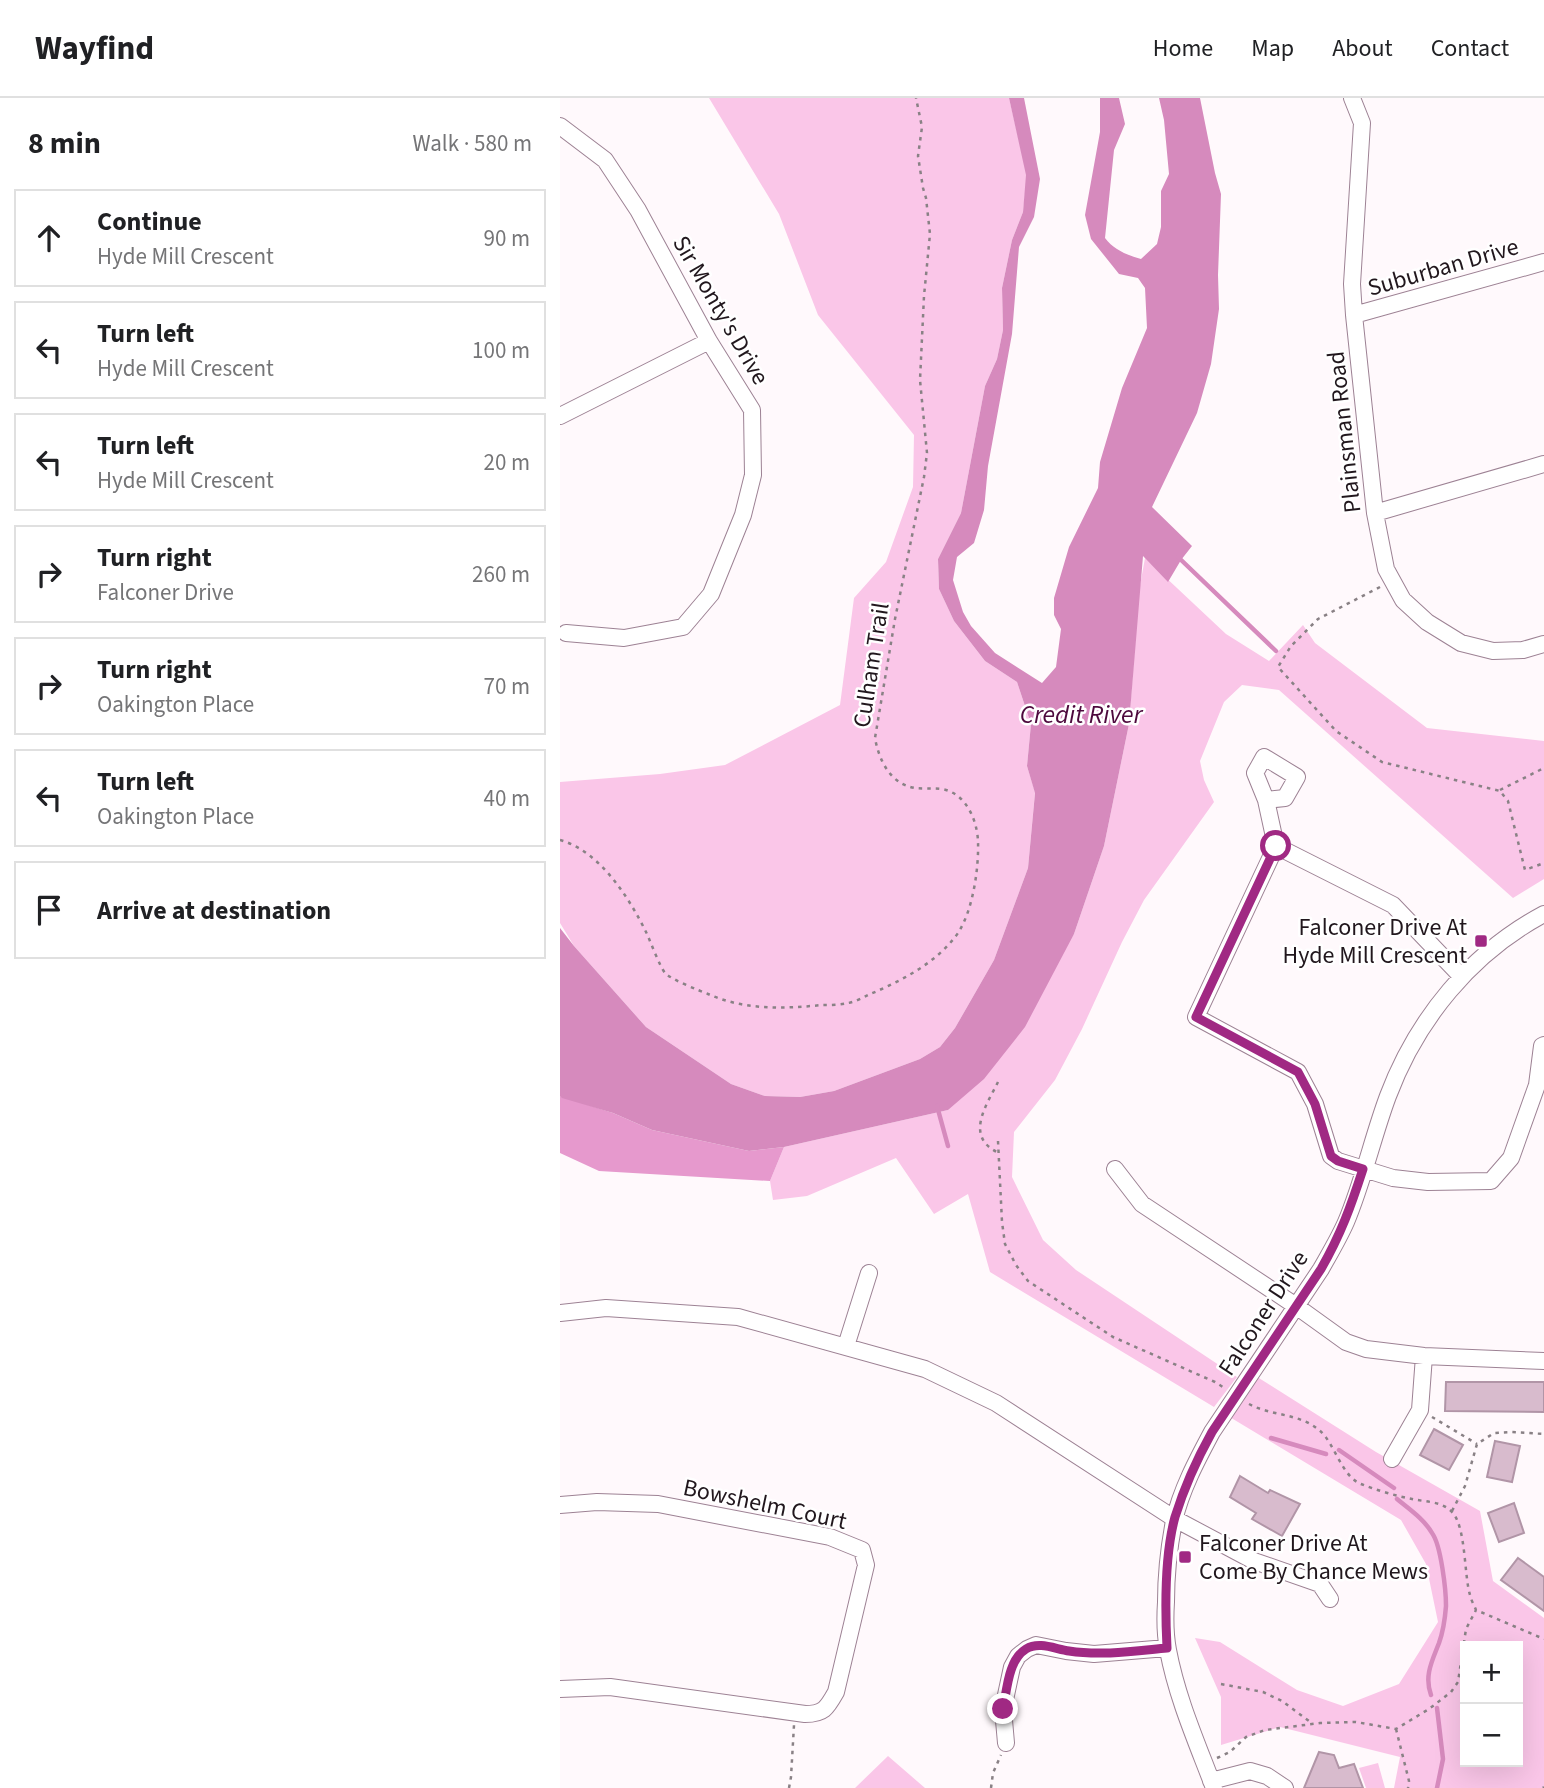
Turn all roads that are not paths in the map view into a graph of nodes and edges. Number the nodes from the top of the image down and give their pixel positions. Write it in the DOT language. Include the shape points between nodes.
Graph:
graph roads {
  1 [pos="1352,98"];
  2 [pos="562,131"];
  3 [pos="1544,262"];
  4 [pos="1354,315"];
  5 [pos="709,341"];
  6 [pos="560,416"];
  7 [pos="1544,464"];
  8 [pos="1375,513"];
  9 [pos="566,634"];
  10 [pos="1544,644"];
  11 [pos="1266,800"];
  12 [pos="1276,846"];
  13 [pos="1544,914"];
  14 [pos="1461,976"];
  15 [pos="1544,1045"];
  16 [pos="1115,1169"];
  17 [pos="1363,1169"];
  18 [pos="869,1273"];
  19 [pos="1296,1306"];
  20 [pos="560,1313"];
  21 [pos="846,1346"];
  22 [pos="1424,1356"];
  23 [pos="1544,1361"];
  24 [pos="1392,1460"];
  25 [pos="560,1505"];
  26 [pos="1175,1519"];
  27 [pos="1330,1599"];
  28 [pos="1167,1648"];
  29 [pos="560,1689"];
  30 [pos="1006,1743"];
  31 [pos="1213,1785"];
  32 [pos="1285,1788"];
  1 -- 4 [label="street, Plainsman Road" via="1362,123"];
  2 -- 5 [label="street, Sir Monty's Drive" via="605,160 638,210"];
  3 -- 4 [label="street, Suburban Drive"];
  4 -- 8 [label="street, Plainsman Road"];
  5 -- 6 [label="street"];
  5 -- 9 [label="street, Sir Monty's Drive" via="752,410 753,475 743,515 711,594 683,627 624,638"];
  7 -- 8 [label="street"];
  8 -- 10 [label="street, Plainsman Road" via="1386,569 1403,600 1426,622 1461,643 1493,651"];
  11 -- 12 [label="street"];
  12 -- 14 [label="street" via="1393,905"];
  12 -- 17 [label="street" via="1196,1017 1298,1072 1315,1104 1331,1156"];
  13 -- 14 [label="street, Falconer Drive" via="1507,937"];
  14 -- 17 [label="street, Falconer Drive" via="1433,1010 1403,1060"];
  15 -- 17 [label="street" via="1537,1085 1511,1158 1491,1181 1428,1182"];
  16 -- 19 [label="street" via="1142,1204"];
  17 -- 19 [label="street, Falconer Drive" via="1335,1244"];
  18 -- 21 [label="street"];
  19 -- 22 [label="street" via="1346,1342"];
  19 -- 26 [label="street, Falconer Drive" via="1212,1432"];
  20 -- 21 [label="street" via="606,1308 738,1317"];
  21 -- 26 [label="street" via="925,1369 996,1403"];
  22 -- 23 [label="street"];
  22 -- 24 [label="street" via="1420,1410"];
  25 -- 29 [label="street, Bowshelm Court" via="658,1504 830,1537 862,1550 866,1565 836,1692 818,1714 610,1687"];
  26 -- 27 [label="street" via="1254,1561 1320,1584"];
  26 -- 28 [label="street, Falconer Drive" via="1166,1587"];
  28 -- 30 [label="street" via="1094,1654 1036,1645 1027,1649 1012,1667 1003,1709"];
  28 -- 31 [label="street, Falconer Drive" via="1186,1717"];
  31 -- 32 [label="street" via="1250,1771"];
}
